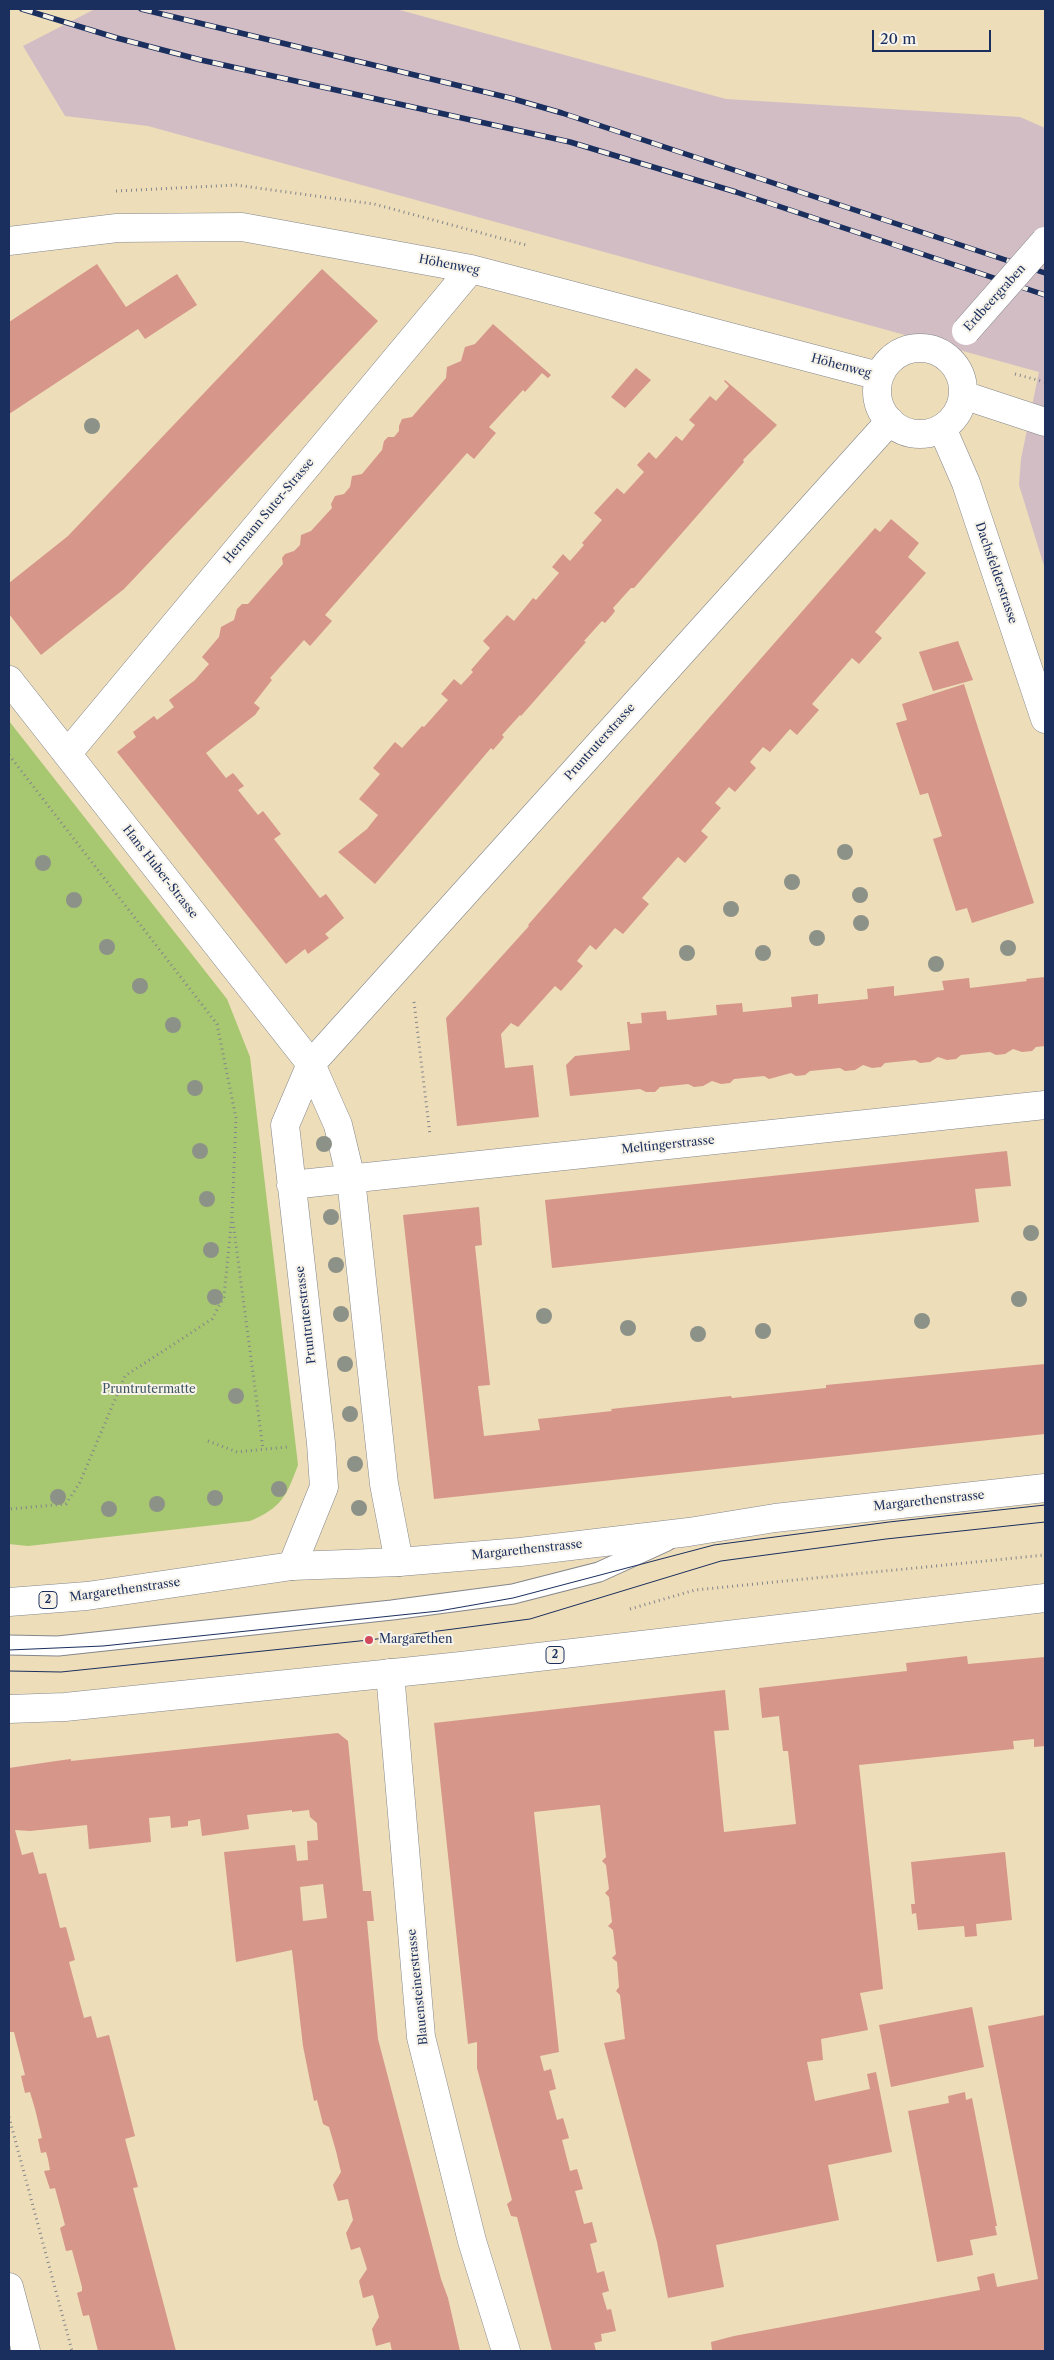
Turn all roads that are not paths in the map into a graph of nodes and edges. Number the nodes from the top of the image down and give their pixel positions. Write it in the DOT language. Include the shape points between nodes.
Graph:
graph roads {
  1 [pos="9,241"];
  2 [pos="1045,241"];
  3 [pos="471,269"];
  4 [pos="946,355"];
  5 [pos="879,376"];
  6 [pos="963,395"];
  7 [pos="890,421"];
  8 [pos="1045,422"];
  9 [pos="942,428"];
  10 [pos="9,680"];
  11 [pos="1045,719"];
  12 [pos="67,754"];
  13 [pos="311,1064"];
  14 [pos="1045,1105"];
  15 [pos="351,1179"];
  16 [pos="292,1185"];
  17 [pos="1045,1488"];
  18 [pos="689,1532"];
  19 [pos="399,1562"];
  20 [pos="292,1566"];
  21 [pos="1045,1598"];
  22 [pos="9,1602"];
  23 [pos="9,1644"];
  24 [pos="390,1673"];
  25 [pos="9,1709"];
  26 [pos="9,2287"];
  27 [pos="26,2351"];
  28 [pos="506,2351"];
  1 -- 3 [label="street, Höhenweg" via="117,228 242,227"];
  2 -- 4 [label="street, Erdbeergraben, bridge"];
  3 -- 5 [label="street, Höhenweg"];
  3 -- 12 [label="street, Hermann Suter-Strasse"];
  4 -- 5 [label="street" via="934,349 908,349 895,355"];
  4 -- 6 [label="street" via="962,380"];
  5 -- 7 [label="street" via="878,400"];
  6 -- 8 [label="street"];
  6 -- 9 [label="street" via="957,414"];
  7 -- 9 [label="street" via="914,434"];
  7 -- 13 [label="street, Pruntruterstrasse"];
  9 -- 11 [label="street, Dachsfelderstrasse" via="966,483"];
  10 -- 12 [label="street, Hans Huber-Strasse"];
  12 -- 13 [label="street, Hans Huber-Strasse"];
  13 -- 15 [label="street" via="338,1125"];
  13 -- 16 [label="street, Pruntruterstrasse" via="284,1125"];
  14 -- 15 [label="street, Meltingerstrasse"];
  15 -- 16 [label="street, Meltingerstrasse"];
  15 -- 19 [label="street" via="384,1484"];
  16 -- 20 [label="street, Pruntruterstrasse" via="324,1486"];
  17 -- 18 [label="street, Margarethenstrasse / 2" via="775,1518"];
  18 -- 19 [label="street, Margarethenstrasse / 2" via="520,1552"];
  18 -- 23 [label="lane" via="599,1572 513,1594 58,1646"];
  19 -- 20 [label="street, Margarethenstrasse / 2"];
  20 -- 22 [label="street, Margarethenstrasse / 2" via="87,1596"];
  21 -- 24 [label="street, 2"];
  24 -- 25 [label="street, 2" via="65,1707"];
  24 -- 28 [label="street, Blauensteinerstrasse" via="421,2037 472,2241"];
  26 -- 27 [label="street"];
}
